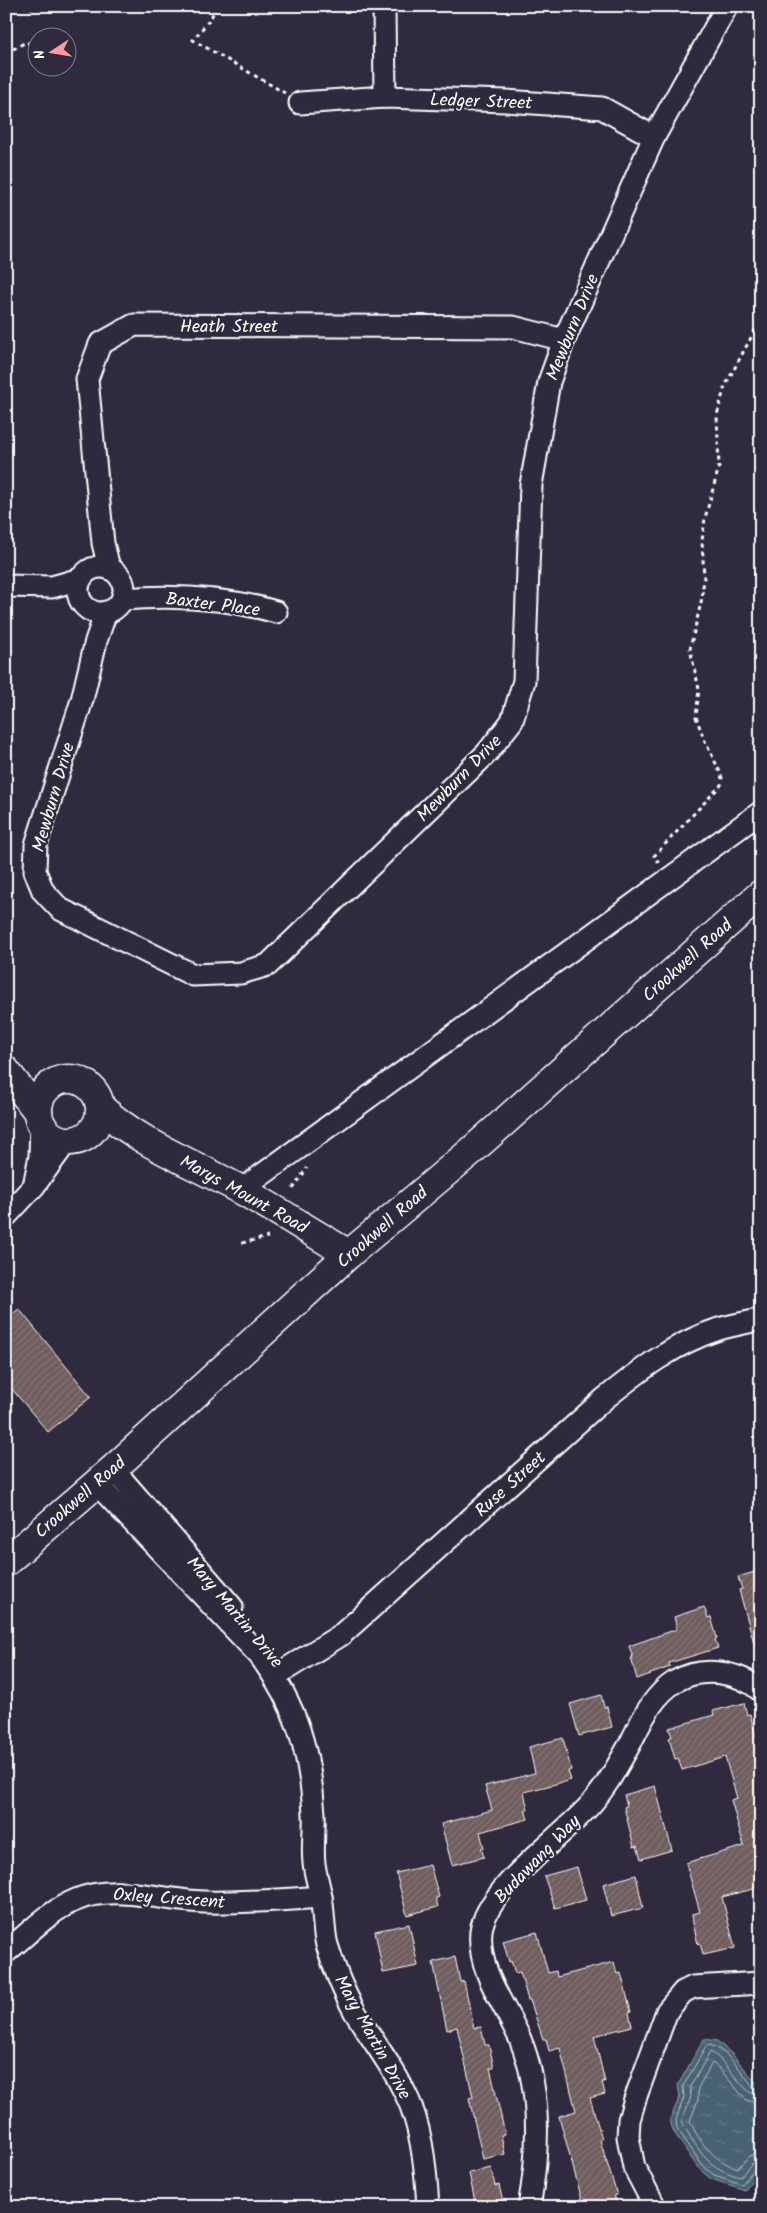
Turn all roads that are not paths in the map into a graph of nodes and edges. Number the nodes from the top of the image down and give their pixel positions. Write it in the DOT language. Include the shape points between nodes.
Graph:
graph roads {
  1 [pos="384,6"];
  2 [pos="727,6"];
  3 [pos="385,97"];
  4 [pos="300,103"];
  5 [pos="654,137"];
  6 [pos="564,340"];
  7 [pos="6,586"];
  8 [pos="101,589"];
  9 [pos="276,612"];
  10 [pos="761,812"];
  11 [pos="761,894"];
  12 [pos="6,1070"];
  13 [pos="55,1083"];
  14 [pos="100,1107"];
  15 [pos="40,1117"];
  16 [pos="138,1136"];
  17 [pos="77,1139"];
  18 [pos="34,1186"];
  19 [pos="241,1190"];
  20 [pos="6,1216"];
  21 [pos="349,1254"];
  22 [pos="761,1319"];
  23 [pos="105,1476"];
  24 [pos="6,1562"];
  25 [pos="280,1673"];
  26 [pos="761,1691"];
  27 [pos="321,1897"];
  28 [pos="6,1952"];
  29 [pos="761,1983"];
  30 [pos="428,2207"];
  31 [pos="529,2207"];
  32 [pos="655,2207"];
  1 -- 3 [label="street"];
  2 -- 5 [label="street, Mewburn Drive"];
  3 -- 4 [label="street, Ledger Street"];
  3 -- 5 [label="street, Ledger Street" via="602,108"];
  5 -- 6 [label="street, Mewburn Drive"];
  6 -- 8 [label="street, Heath Street" via="513,327 134,326 100,344 87,379 103,543"];
  6 -- 8 [label="street, Mewburn Drive" via="549,382 530,485 524,681 512,721 487,753 268,965 241,973 193,975 60,909 43,892 35,871 36,845 82,700 96,641"];
  7 -- 8 [label="street, Baxter Place"];
  8 -- 9 [label="street, Baxter Place" via="149,597 247,604"];
  10 -- 19 [label="street"];
  11 -- 21 [label="main road, Crookwell Road"];
  12 -- 13 [label="main road"];
  12 -- 15 [label="main road"];
  13 -- 14 [label="main road" via="65,1080 84,1083 92,1089"];
  13 -- 15 [label="main road" via="43,1095"];
  14 -- 16 [label="main road, Marys Mount Road"];
  14 -- 17 [label="main road" via="97,1123"];
  15 -- 17 [label="main road" via="51,1136"];
  15 -- 18 [label="street" via="40,1156"];
  16 -- 17 [label="main road, Marys Mount Road"];
  16 -- 19 [label="main road, Marys Mount Road"];
  17 -- 18 [label="street"];
  18 -- 20 [label="street"];
  19 -- 21 [label="main road, Marys Mount Road"];
  21 -- 23 [label="main road, Crookwell Road"];
  22 -- 25 [label="street, Ruse Street" via="718,1329 679,1346 644,1367 341,1635"];
  23 -- 24 [label="main road, Crookwell Road"];
  23 -- 25 [label="street, Mary Martin Drive" via="260,1656"];
  25 -- 27 [label="street, Mary Martin Drive" via="299,1724 310,1771 314,1864"];
  26 -- 31 [label="street, Budawang Way" via="742,1678 710,1672 678,1680 666,1688 644,1714 604,1788 499,1893 489,1909 481,1928 484,1965 520,2041 534,2098 536,2159"];
  27 -- 28 [label="street, Oxley Crescent" via="202,1902 116,1892 98,1894 76,1899 57,1909"];
  27 -- 30 [label="street, Mary Martin Drive" via="326,1943 339,1979 411,2106 420,2139"];
  29 -- 32 [label="street" via="693,1987 679,1996 667,2011 629,2120 628,2137 634,2166"];
}
